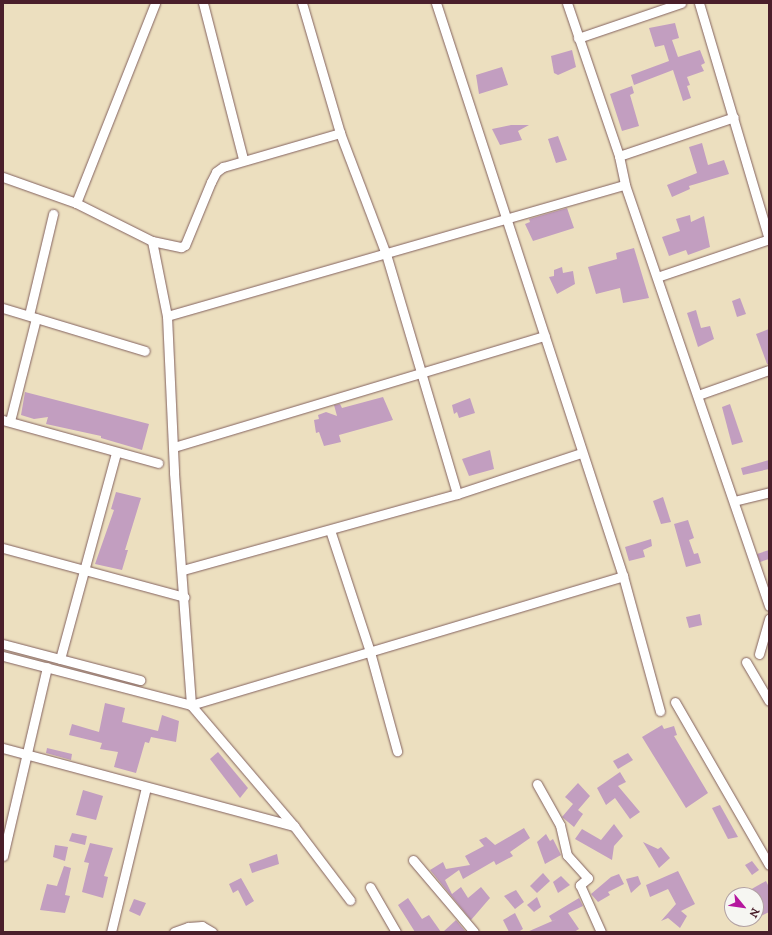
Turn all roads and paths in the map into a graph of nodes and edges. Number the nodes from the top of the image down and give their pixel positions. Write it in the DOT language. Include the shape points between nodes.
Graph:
graph roads {
  1 [pos="155,3"];
  2 [pos="203,3"];
  3 [pos="302,3"];
  4 [pos="436,3"];
  5 [pos="567,3"];
  6 [pos="681,3"];
  7 [pos="700,3"];
  8 [pos="578,38"];
  9 [pos="734,117"];
  10 [pos="340,133"];
  11 [pos="619,156"];
  12 [pos="243,160"];
  13 [pos="3,177"];
  14 [pos="625,184"];
  15 [pos="76,203"];
  16 [pos="53,214"];
  17 [pos="506,218"];
  18 [pos="769,239"];
  19 [pos="152,241"];
  20 [pos="386,254"];
  21 [pos="657,277"];
  22 [pos="3,308"];
  23 [pos="32,316"];
  24 [pos="167,316"];
  25 [pos="545,336"];
  26 [pos="145,351"];
  27 [pos="769,370"];
  28 [pos="422,373"];
  29 [pos="698,395"];
  30 [pos="7,421"];
  31 [pos="174,447"];
  32 [pos="116,453"];
  33 [pos="581,453"];
  34 [pos="158,463"];
  35 [pos="769,492"];
  36 [pos="457,494"];
  37 [pos="734,501"];
  38 [pos="330,530"];
  39 [pos="3,548"];
  40 [pos="85,570"];
  41 [pos="183,570"];
  42 [pos="623,576"];
  43 [pos="185,597"];
  44 [pos="769,606"];
  45 [pos="769,618"];
  46 [pos="3,644"];
  47 [pos="370,652"];
  48 [pos="760,654"];
  49 [pos="3,656"];
  50 [pos="60,659"];
  51 [pos="746,662"];
  52 [pos="47,667"];
  53 [pos="140,680"];
  54 [pos="769,701"];
  55 [pos="675,702"];
  56 [pos="191,705"];
  57 [pos="660,711"];
  58 [pos="3,748"];
  59 [pos="397,751"];
  60 [pos="26,753"];
  61 [pos="537,784"];
  62 [pos="146,787"];
  63 [pos="294,826"];
  64 [pos="3,856"];
  65 [pos="413,860"];
  66 [pos="769,865"];
  67 [pos="370,887"];
  68 [pos="350,900"];
  69 [pos="112,932"];
  70 [pos="174,932"];
  71 [pos="212,932"];
  72 [pos="396,932"];
  73 [pos="474,932"];
  74 [pos="601,932"];
  1 -- 15 [label="street"];
  2 -- 12 [label="street"];
  3 -- 10 [label="street"];
  4 -- 17 [label="street"];
  5 -- 8 [label="street"];
  6 -- 8 [label="street"];
  7 -- 9 [label="street"];
  8 -- 11 [label="street"];
  9 -- 11 [label="street"];
  9 -- 18 [label="street"];
  10 -- 12 [label="street"];
  10 -- 20 [label="street"];
  11 -- 14 [label="street"];
  12 -- 19 [label="street" via="216,172 185,245 181,247"];
  13 -- 15 [label="street"];
  14 -- 17 [label="street"];
  14 -- 21 [label="street"];
  15 -- 19 [label="street"];
  16 -- 23 [label="street"];
  17 -- 20 [label="street"];
  17 -- 25 [label="street"];
  18 -- 21 [label="street"];
  19 -- 24 [label="street"];
  20 -- 24 [label="street"];
  20 -- 28 [label="street"];
  21 -- 29 [label="street"];
  22 -- 23 [label="street"];
  23 -- 26 [label="street"];
  23 -- 30 [label="street"];
  24 -- 31 [label="street"];
  25 -- 28 [label="street"];
  25 -- 33 [label="street"];
  27 -- 29 [label="street"];
  28 -- 31 [label="street"];
  28 -- 36 [label="street"];
  29 -- 37 [label="street"];
  30 -- 32 [label="street"];
  31 -- 41 [label="street"];
  32 -- 34 [label="street"];
  32 -- 40 [label="street"];
  33 -- 36 [label="street"];
  33 -- 42 [label="street"];
  35 -- 37 [label="street"];
  36 -- 38 [label="street"];
  37 -- 44 [label="street"];
  38 -- 41 [label="street"];
  38 -- 47 [label="street"];
  39 -- 40 [label="street"];
  40 -- 43 [label="street"];
  40 -- 50 [label="street"];
  41 -- 43 [label="street"];
  42 -- 47 [label="street"];
  42 -- 57 [label="street"];
  43 -- 56 [label="street"];
  45 -- 48 [label="street"];
  46 -- 50 [label="street"];
  47 -- 56 [label="street"];
  47 -- 59 [label="street"];
  49 -- 52 [label="street"];
  50 -- 53 [label="street"];
  51 -- 54 [label="street"];
  52 -- 56 [label="street"];
  52 -- 60 [label="street"];
  55 -- 66 [label="street"];
  56 -- 63 [label="street"];
  58 -- 60 [label="street"];
  60 -- 62 [label="street"];
  60 -- 64 [label="street"];
  61 -- 74 [label="street" via="560,825 567,855 588,878 580,885"];
  62 -- 63 [label="street"];
  62 -- 69 [label="street"];
  63 -- 68 [label="street"];
  65 -- 73 [label="street"];
  67 -- 72 [label="street"];
  70 -- 71 [label="street" via="202,926"];
}
